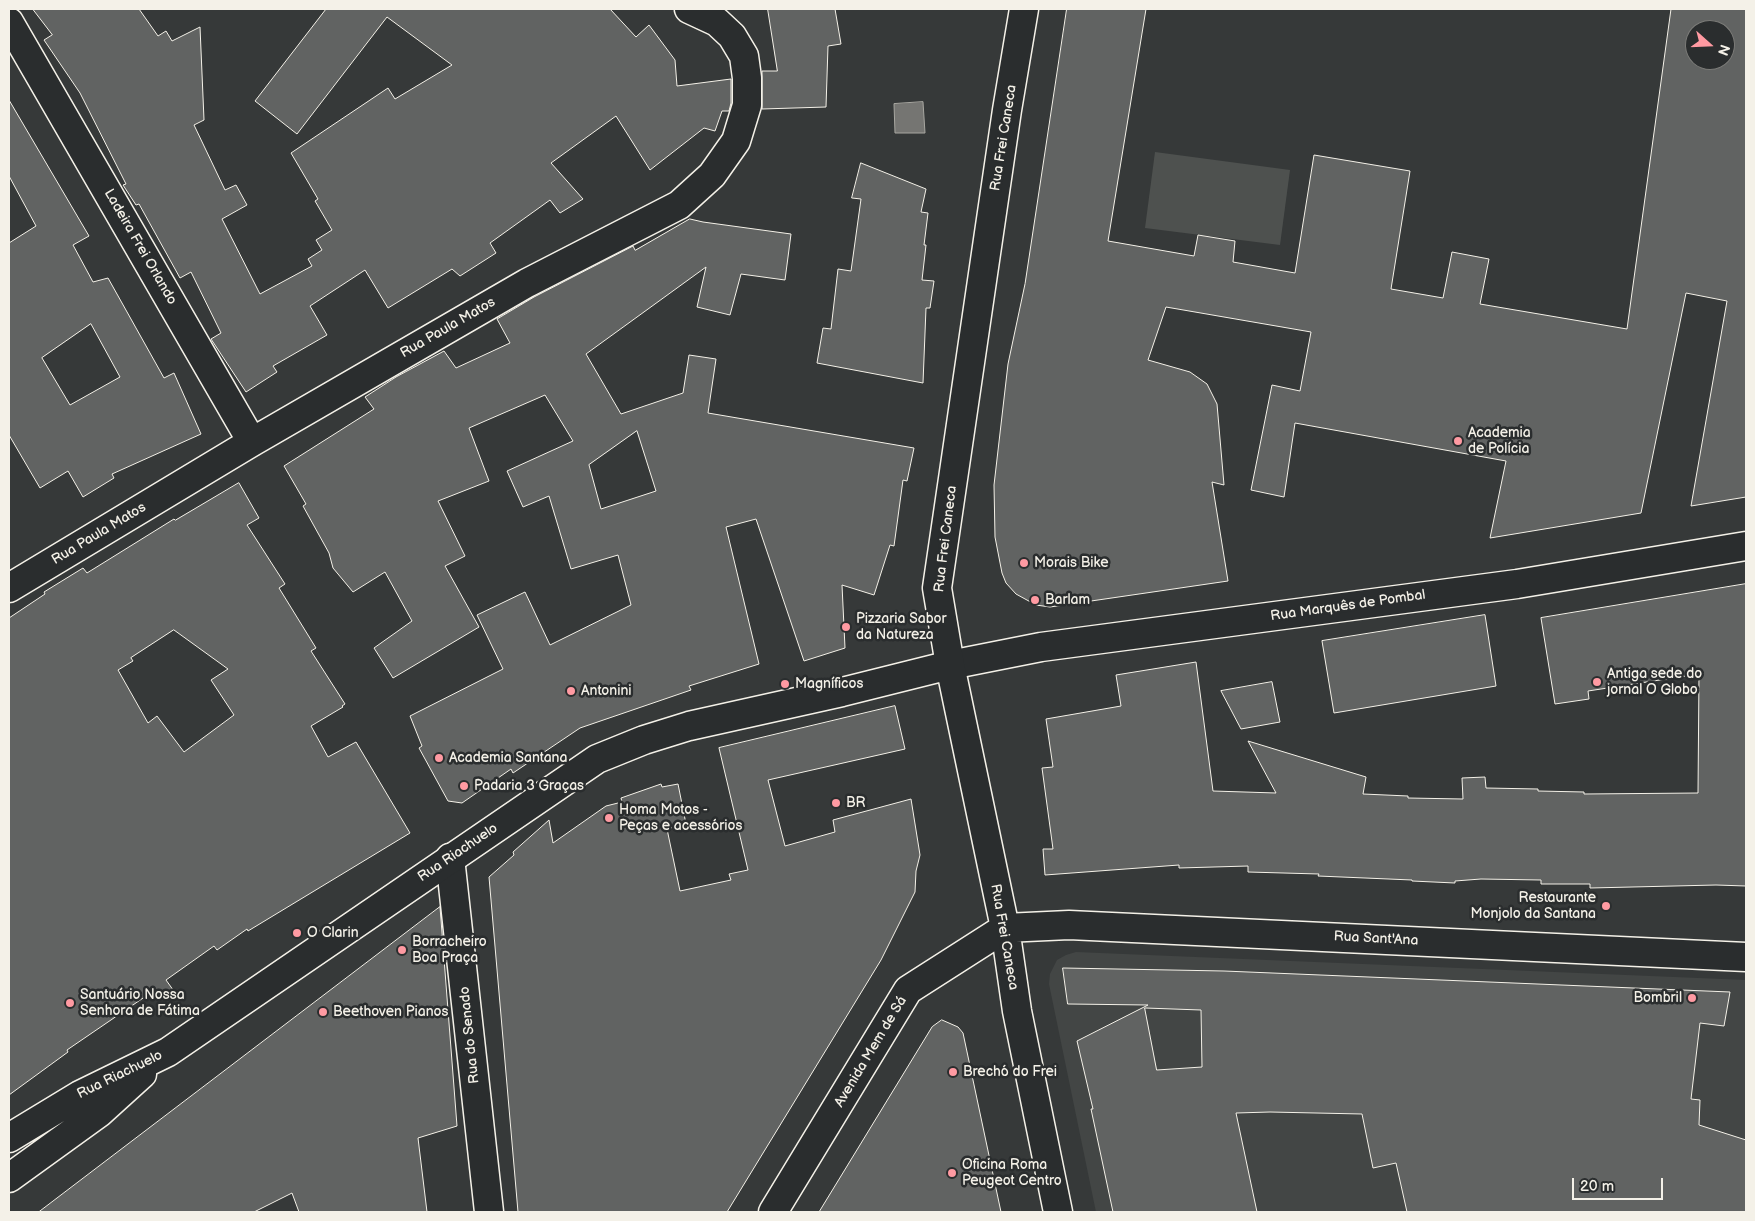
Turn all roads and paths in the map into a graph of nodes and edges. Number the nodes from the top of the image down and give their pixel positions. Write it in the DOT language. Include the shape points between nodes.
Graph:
graph roads {
  1 [pos="688,9"];
  2 [pos="1024,9"];
  3 [pos="9,22"];
  4 [pos="252,442"];
  5 [pos="1746,546"];
  6 [pos="9,588"];
  7 [pos="950,665"];
  8 [pos="450,858"];
  9 [pos="1005,928"];
  10 [pos="1746,958"];
  11 [pos="168,1052"];
  12 [pos="9,1138"];
  13 [pos="9,1178"];
  14 [pos="489,1212"];
  15 [pos="773,1212"];
  16 [pos="1058,1212"];
  1 -- 4 [label="main road, Rua Paula Matos" via="717,22 732,36 744,56 747,105 736,141 712,175 679,205 527,283"];
  2 -- 7 [label="main road, Rua Frei Caneca" via="937,588"];
  3 -- 4 [label="main road, Ladeira Frei Orlando"];
  4 -- 6 [label="main road, Rua Paula Matos"];
  5 -- 7 [label="main road, Rua Marquês de Pombal" via="1517,584 1033,648"];
  7 -- 8 [label="main road, Rua Riachuelo" via="690,726 644,740 597,760"];
  7 -- 9 [label="main road, Rua Frei Caneca"];
  8 -- 11 [label="main road, Rua Riachuelo"];
  8 -- 14 [label="main road, Rua do Senado"];
  9 -- 10 [label="main road, Rua Sant'Ana" via="1069,924"];
  9 -- 15 [label="main road, Avenida Mem de Sá" via="908,990"];
  9 -- 16 [label="main road, Rua Frei Caneca" via="1016,1011"];
  11 -- 12 [label="main road, Rua Riachuelo" via="80,1094"];
  11 -- 13 [label="main road" via="99,1113"];
}
